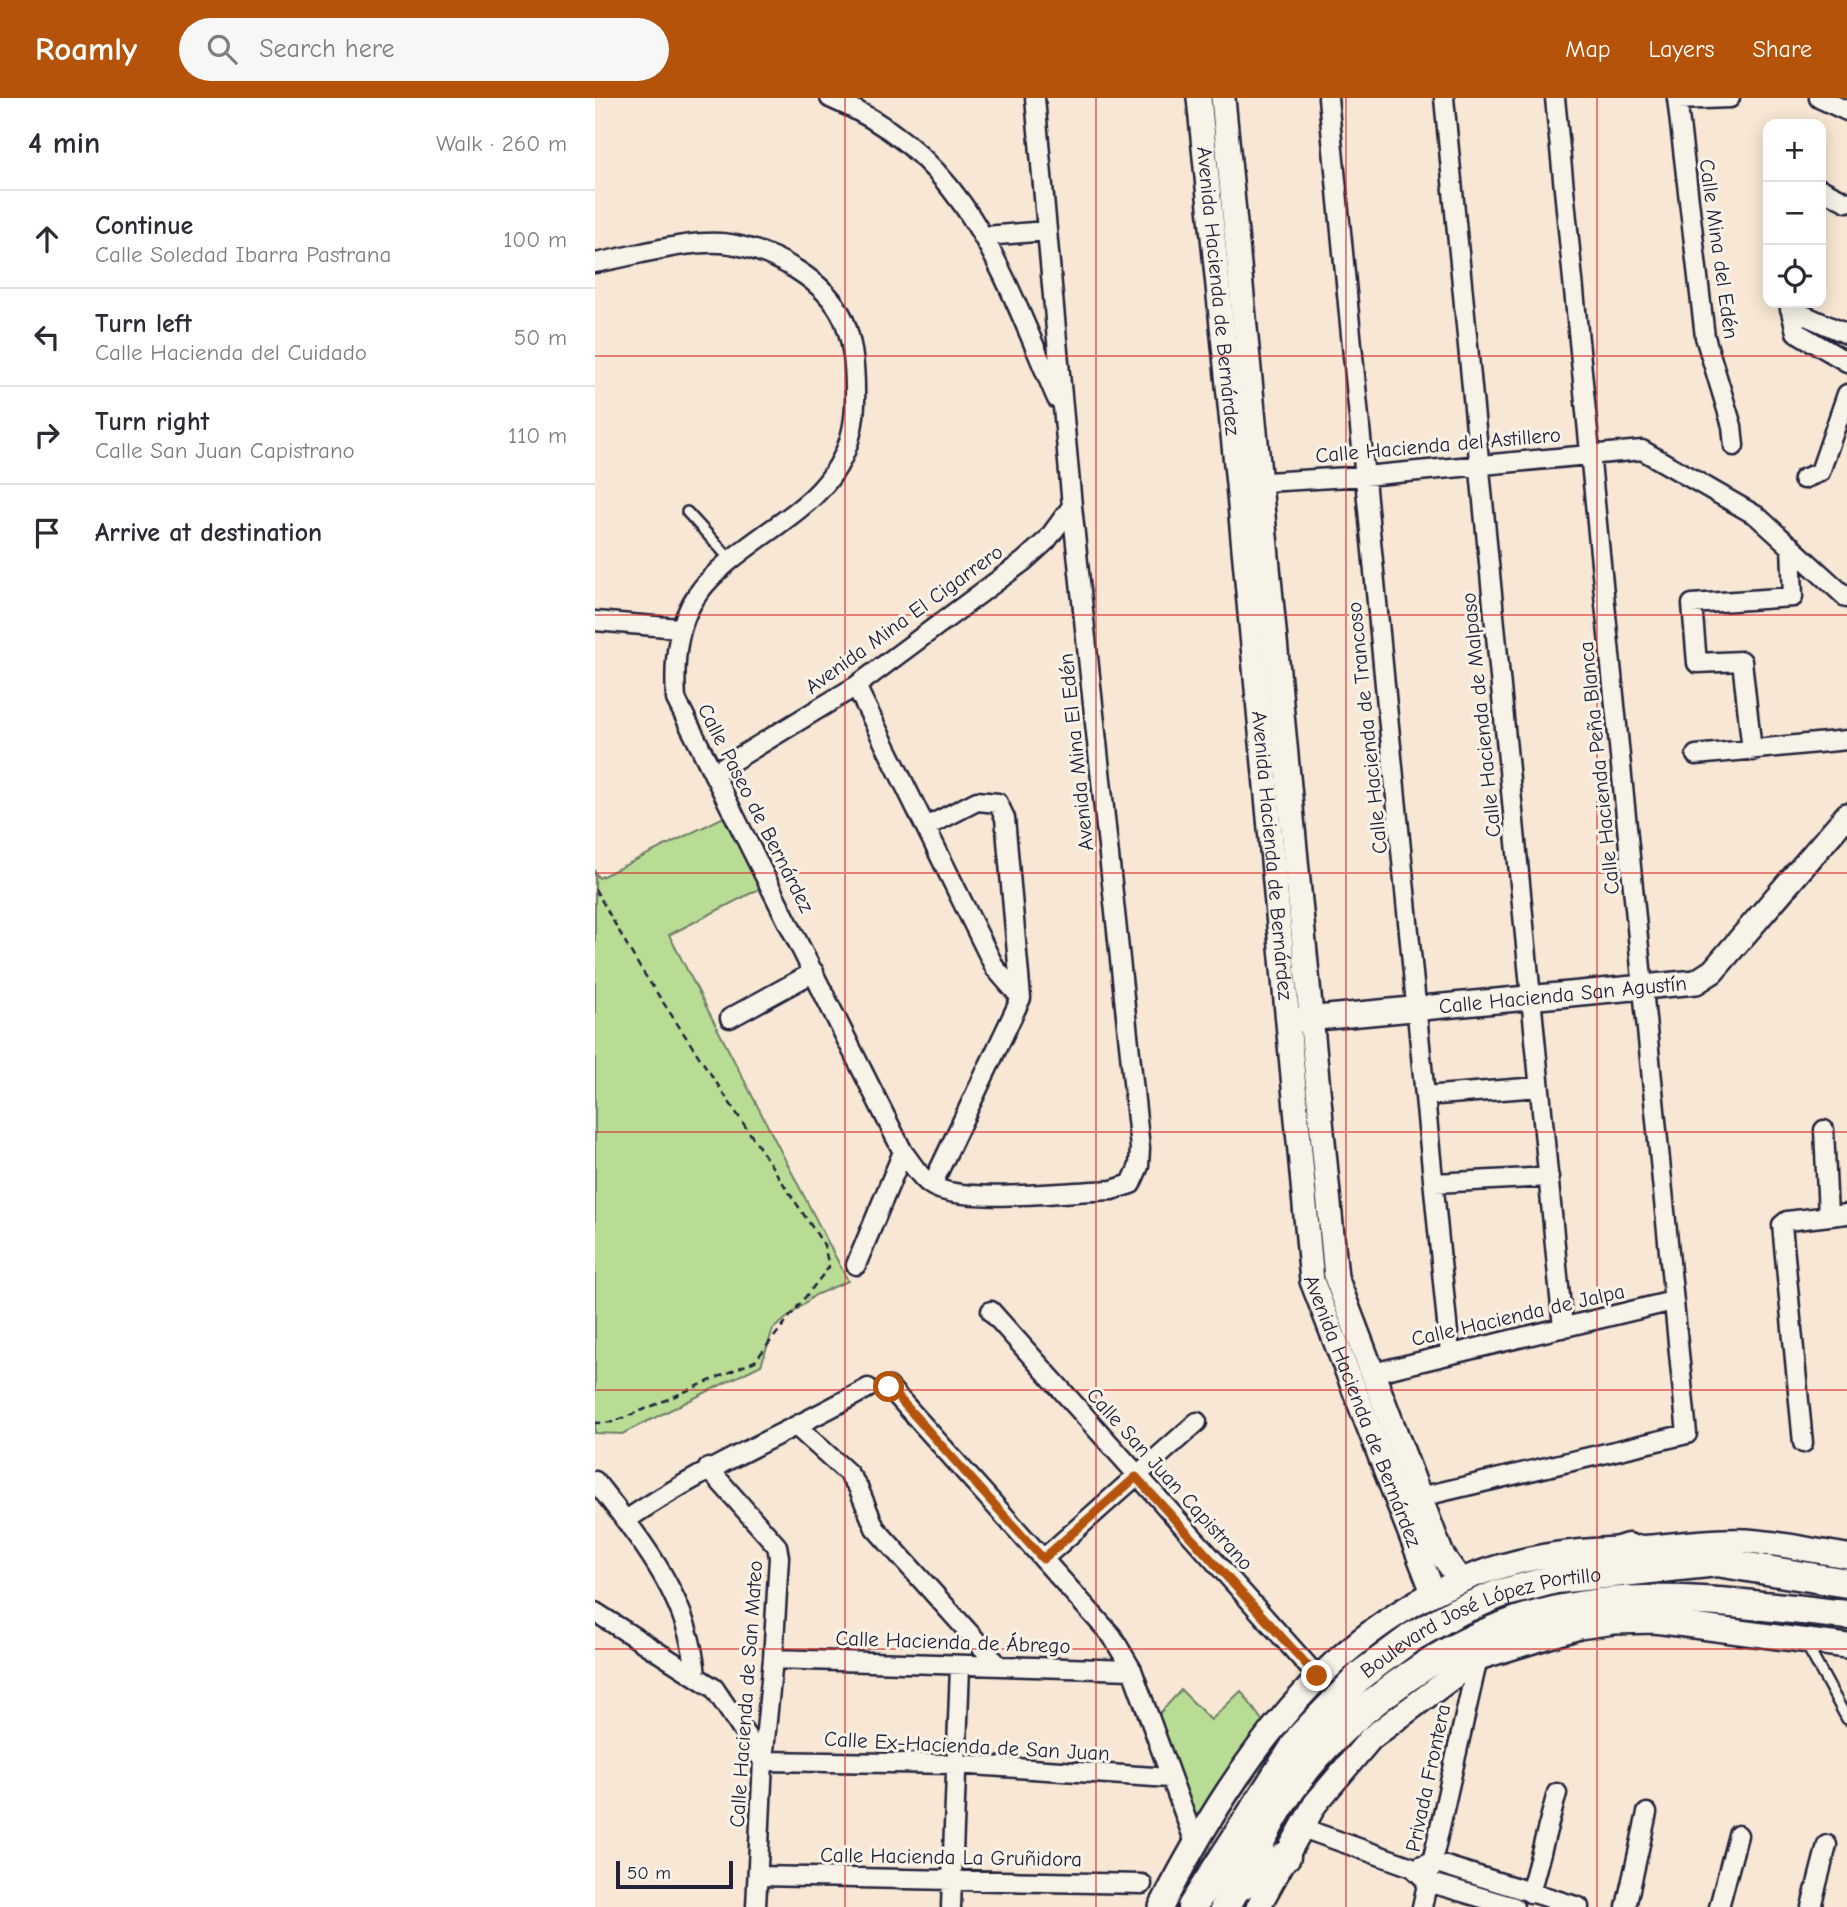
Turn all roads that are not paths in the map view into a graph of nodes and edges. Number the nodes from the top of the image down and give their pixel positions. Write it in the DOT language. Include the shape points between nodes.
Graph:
graph roads {
  1 [pos="1035,98"];
  2 [pos="1199,98"];
  3 [pos="1223,98"];
  4 [pos="1328,98"];
  5 [pos="1444,98"];
  6 [pos="1555,98"];
  7 [pos="1730,98"];
  8 [pos="1819,98"];
  9 [pos="834,99"];
  10 [pos="1677,99"];
  11 [pos="1847,111"];
  12 [pos="1826,192"];
  13 [pos="1847,202"];
  14 [pos="1047,231"];
  15 [pos="985,236"];
  16 [pos="595,263"];
  17 [pos="1790,308"];
  18 [pos="1793,308"];
  19 [pos="1847,334"];
  20 [pos="1847,362"];
  21 [pos="1847,394"];
  22 [pos="1064,415"];
  23 [pos="1734,446"];
  24 [pos="1590,455"];
  25 [pos="1479,466"];
  26 [pos="1365,476"];
  27 [pos="1803,479"];
  28 [pos="1249,483"];
  29 [pos="1072,506"];
  30 [pos="687,512"];
  31 [pos="1791,546"];
  32 [pos="730,559"];
  33 [pos="1847,598"];
  34 [pos="595,621"];
  35 [pos="679,628"];
  36 [pos="856,686"];
  37 [pos="1847,740"];
  38 [pos="1752,751"];
  39 [pos="1696,755"];
  40 [pos="713,773"];
  41 [pos="1847,815"];
  42 [pos="926,827"];
  43 [pos="814,972"];
  44 [pos="1645,987"];
  45 [pos="1531,997"];
  46 [pos="1021,998"];
  47 [pos="1417,1007"];
  48 [pos="730,1018"];
  49 [pos="1297,1020"];
  50 [pos="1539,1087"];
  51 [pos="1425,1096"];
  52 [pos="1824,1130"];
  53 [pos="903,1152"];
  54 [pos="1549,1177"];
  55 [pos="926,1181"];
  56 [pos="1434,1183"];
  57 [pos="1847,1214"];
  58 [pos="1828,1215"];
  59 [pos="856,1265"];
  60 [pos="1673,1301"];
  61 [pos="991,1311"];
  62 [pos="1563,1328"];
  63 [pos="1450,1354"];
  64 [pos="1373,1374"];
  65 [pos="889,1387"];
  66 [pos="868,1388"];
  67 [pos="1197,1422"];
  68 [pos="797,1427"];
  69 [pos="1803,1443"];
  70 [pos="708,1468"];
  71 [pos="1136,1477"];
  72 [pos="595,1481"];
  73 [pos="1420,1497"];
  74 [pos="626,1520"];
  75 [pos="1629,1548"];
  76 [pos="1847,1556"];
  77 [pos="1043,1559"];
  78 [pos="1460,1580"];
  79 [pos="1847,1583"];
  80 [pos="1524,1586"];
  81 [pos="1433,1592"];
  82 [pos="595,1612"];
  83 [pos="1847,1615"];
  84 [pos="1803,1639"];
  85 [pos="1847,1646"];
  86 [pos="1479,1658"];
  87 [pos="773,1659"];
  88 [pos="999,1666"];
  89 [pos="960,1667"];
  90 [pos="1132,1670"];
  91 [pos="696,1676"];
  92 [pos="1317,1676"];
  93 [pos="1847,1719"];
  94 [pos="762,1760"];
  95 [pos="955,1765"];
  96 [pos="1170,1778"];
  97 [pos="1557,1793"];
  98 [pos="1647,1813"];
  99 [pos="1302,1828"];
  100 [pos="1738,1835"];
  101 [pos="1195,1843"];
  102 [pos="1827,1845"];
  103 [pos="1286,1856"];
  104 [pos="1433,1862"];
  105 [pos="1412,1867"];
  106 [pos="759,1876"];
  107 [pos="951,1879"];
  108 [pos="1429,1882"];
  109 [pos="1142,1884"];
  110 [pos="1530,1893"];
  111 [pos="1224,1895"];
  112 [pos="756,1907"];
  113 [pos="951,1907"];
  114 [pos="1161,1907"];
  115 [pos="1192,1907"];
  116 [pos="1258,1907"];
  117 [pos="1422,1907"];
  118 [pos="1514,1907"];
  119 [pos="1579,1907"];
  120 [pos="1626,1907"];
  121 [pos="1719,1907"];
  122 [pos="1811,1907"];
  1 -- 14 [label="street, Avenida Mina El Edén"];
  2 -- 28 [label="street, Avenida Hacienda de Bernárdez"];
  3 -- 28 [label="street, Avenida Hacienda de Bernárdez"];
  4 -- 26 [label="street, Calle Hacienda de Trancoso"];
  5 -- 25 [label="street, Calle Hacienda de Malpaso"];
  6 -- 24 [label="street, Calle Hacienda Peña Blanca"];
  7 -- 10 [label="street"];
  8 -- 11 [label="street"];
  9 -- 15 [label="street" via="869,116 915,152 955,191"];
  10 -- 23 [label="street, Calle Mina del Edén" via="1705,337"];
  12 -- 13 [label="street"];
  14 -- 15 [label="street"];
  14 -- 22 [label="street, Avenida Mina El Edén"];
  15 -- 22 [label="street"];
  16 -- 32 [label="street, Calle Paseo de Bernárdez" via="707,243 734,244 796,270 823,292 842,316 855,355 850,443 822,490"];
  17 -- 20 [label="street" via="1796,332"];
  18 -- 19 [label="street"];
  21 -- 27 [label="street" via="1820,472"];
  22 -- 29 [label="street, Avenida Mina El Edén"];
  24 -- 25 [label="street, Calle Hacienda del Astillero"];
  24 -- 31 [label="street, Calle Hacienda del Astillero" via="1641,450 1756,516"];
  24 -- 44 [label="street, Calle Hacienda Peña Blanca"];
  25 -- 26 [label="street, Calle Hacienda del Astillero"];
  25 -- 45 [label="street, Calle Hacienda de Malpaso"];
  26 -- 28 [label="street, Calle Hacienda del Astillero"];
  26 -- 47 [label="street, Calle Hacienda de Trancoso"];
  28 -- 49 [label="street, Avenida Hacienda de Bernárdez"];
  29 -- 36 [label="street, Avenida Mina El Cigarrero" via="1047,540 1024,561"];
  29 -- 55 [label="street, Avenida Mina El Edén" via="1139,1166 1131,1184 1112,1190 960,1195"];
  30 -- 32 [label="lane"];
  31 -- 33 [label="street"];
  31 -- 38 [label="street" via="1793,597 1692,604 1697,663 1742,661"];
  32 -- 35 [label="street, Calle Paseo de Bernárdez" via="703,584"];
  34 -- 35 [label="street"];
  35 -- 40 [label="street, Calle Paseo de Bernárdez" via="676,699"];
  36 -- 40 [label="street, Avenida Mina El Cigarrero"];
  36 -- 42 [label="street"];
  37 -- 38 [label="street"];
  38 -- 39 [label="street"];
  40 -- 43 [label="street, Calle Paseo de Bernárdez"];
  41 -- 44 [label="street, Calle Hacienda San Agustín" via="1713,971 1696,982"];
  42 -- 46 [label="street" via="995,968"];
  42 -- 46 [label="street" via="977,801 998,803 1005,818"];
  43 -- 48 [label="street"];
  43 -- 53 [label="street, Calle Paseo de Bernárdez"];
  44 -- 45 [label="street, Calle Hacienda San Agustín"];
  44 -- 60 [label="street, Calle Hacienda Peña Blanca"];
  45 -- 47 [label="street, Calle Hacienda San Agustín"];
  45 -- 50 [label="street, Calle Hacienda de Malpaso"];
  46 -- 55 [label="street"];
  47 -- 49 [label="street, Calle Hacienda San Agustín"];
  47 -- 51 [label="street, Calle Hacienda de Trancoso"];
  49 -- 64 [label="street, Avenida Hacienda de Bernárdez" via="1336,1277"];
  49 -- 81 [label="street, Avenida Hacienda de Bernárdez" via="1312,1281"];
  50 -- 51 [label="street"];
  50 -- 54 [label="street, Calle Hacienda de Malpaso"];
  51 -- 56 [label="street, Calle Hacienda de Trancoso"];
  52 -- 58 [label="street"];
  53 -- 55 [label="street, Calle Paseo de Bernárdez"];
  53 -- 59 [label="street"];
  54 -- 56 [label="street"];
  54 -- 62 [label="street, Calle Hacienda de Malpaso"];
  56 -- 63 [label="street, Calle Hacienda de Trancoso"];
  57 -- 58 [label="street"];
  58 -- 69 [label="street" via="1782,1225"];
  60 -- 62 [label="street, Calle Hacienda de Jalpa"];
  60 -- 73 [label="street, Calle Hacienda Peña Blanca" via="1687,1434"];
  61 -- 71 [label="street, Calle San Juan Capistrano"];
  62 -- 63 [label="street, Calle Hacienda de Jalpa"];
  63 -- 64 [label="street, Calle Hacienda de Jalpa"];
  64 -- 73 [label="street, Avenida Hacienda de Bernárdez"];
  65 -- 77 [label="street"];
  66 -- 68 [label="street"];
  67 -- 71 [label="street"];
  68 -- 70 [label="street"];
  68 -- 88 [label="street" via="848,1473 883,1538"];
  70 -- 74 [label="street"];
  70 -- 87 [label="street, Calle Hacienda de San Mateo" via="776,1546"];
  71 -- 77 [label="street"];
  71 -- 92 [label="street, Calle San Juan Capistrano"];
  72 -- 74 [label="street"];
  73 -- 78 [label="street, Avenida Hacienda de Bernárdez" via="1442,1555"];
  74 -- 91 [label="street" via="657,1560 679,1607 694,1647"];
  75 -- 76 [label="street" via="1747,1541"];
  75 -- 78 [label="street" via="1532,1558"];
  75 -- 80 [label="main road"];
  77 -- 90 [label="street" via="1112,1636"];
  78 -- 81 [label="street"];
  79 -- 80 [label="main road, Boulevard José López Portillo" via="1717,1562 1580,1575"];
  80 -- 111 [label="main road, Boulevard José López Portillo" via="1434,1623 1362,1674 1301,1737"];
  81 -- 92 [label="street" via="1397,1613"];
  82 -- 91 [label="street"];
  83 -- 111 [label="main road, Boulevard José López Portillo" via="1736,1602 1631,1598 1572,1606 1495,1627 1414,1672 1339,1731 1285,1799"];
  84 -- 85 [label="street"];
  84 -- 86 [label="street" via="1655,1621 1615,1622 1579,1627"];
  84 -- 93 [label="lane"];
  86 -- 99 [label="street" via="1371,1738 1315,1804"];
  86 -- 104 [label="street, Privada Frontera"];
  87 -- 89 [label="street, Calle Hacienda de Ábrego"];
  87 -- 94 [label="street, Calle Hacienda de San Mateo"];
  88 -- 89 [label="street, Calle Hacienda de Ábrego"];
  88 -- 90 [label="street, Calle Hacienda de Ábrego"];
  89 -- 95 [label="street"];
  90 -- 96 [label="street"];
  91 -- 94 [label="street" via="714,1688 729,1707"];
  92 -- 101 [label="street" via="1252,1756"];
  94 -- 95 [label="street, Calle Ex-Hacienda de San Juan"];
  94 -- 106 [label="street, Calle Hacienda de San Mateo"];
  95 -- 96 [label="street, Calle Ex-Hacienda de San Juan"];
  95 -- 107 [label="street"];
  96 -- 101 [label="street"];
  97 -- 110 [label="street"];
  98 -- 120 [label="street"];
  99 -- 103 [label="street"];
  99 -- 105 [label="street"];
  100 -- 121 [label="street"];
  101 -- 114 [label="street"];
  102 -- 122 [label="street"];
  103 -- 111 [label="main road"];
  103 -- 116 [label="street"];
  104 -- 105 [label="street"];
  104 -- 108 [label="street, Privada Frontera"];
  104 -- 110 [label="street"];
  105 -- 108 [label="street"];
  106 -- 107 [label="street, Calle Hacienda La Gruñidora"];
  106 -- 112 [label="street, Calle Hacienda de San Mateo"];
  107 -- 109 [label="street, Calle Hacienda La Gruñidora"];
  107 -- 113 [label="street"];
  108 -- 117 [label="street, Privada Frontera"];
  108 -- 118 [label="street"];
  110 -- 119 [label="street"];
  111 -- 115 [label="main road, Boulevard José López Portillo"];
}
